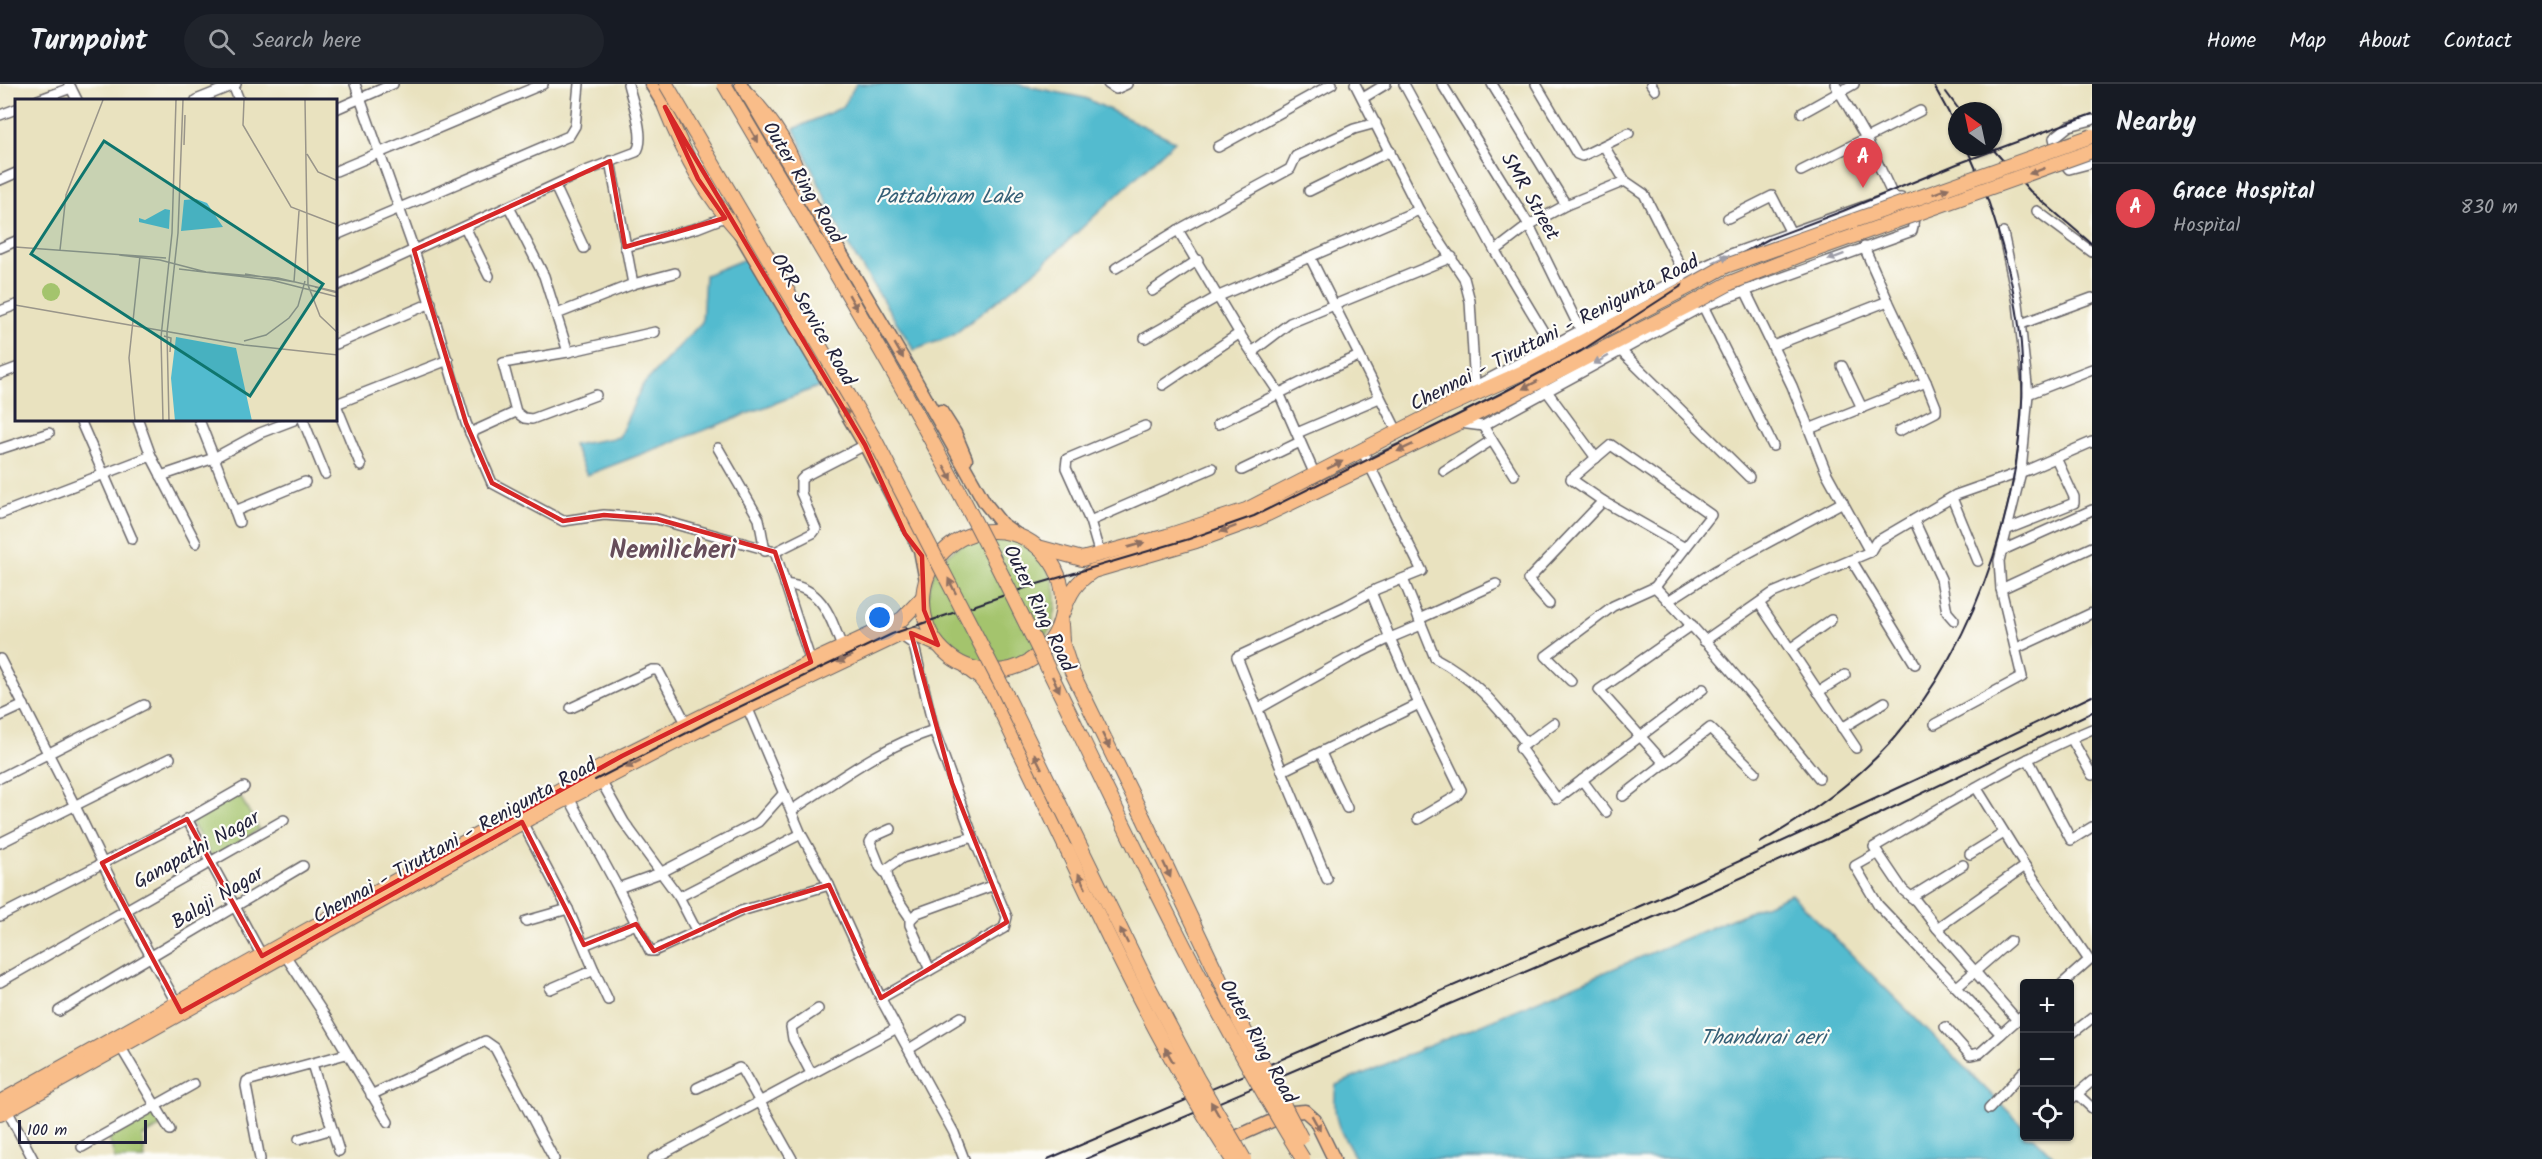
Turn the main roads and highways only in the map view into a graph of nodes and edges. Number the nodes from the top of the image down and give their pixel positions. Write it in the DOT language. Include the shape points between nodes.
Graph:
graph roads {
  1 [pos="651,84"];
  2 [pos="666,84"];
  3 [pos="724,84"];
  4 [pos="744,89"];
  5 [pos="665,107"];
  6 [pos="2092,136"];
  7 [pos="2092,151"];
  8 [pos="803,189"];
  9 [pos="741,234"];
  10 [pos="1019,536"];
  11 [pos="1038,547"];
  12 [pos="926,581"];
  13 [pos="923,597"];
  14 [pos="1062,614"];
  15 [pos="938,645"];
  16 [pos="958,662"];
  17 [pos="745,702"];
  18 [pos="178,1007"];
  19 [pos="2,1109"];
  20 [pos="1224,1159"];
  21 [pos="1232,1159"];
  22 [pos="1244,1159"];
  23 [pos="1304,1159"];
  24 [pos="1312,1159"];
  25 [pos="1334,1159"];
  1 -- 5 [label="main road, ORR Service Road"];
  22 -- 2 [label="highway, one-way, bridge" via="1148,985 999,680 875,440"];
  3 -- 23 [label="highway, Outer Ring Road, one-way, bridge" via="864,322 976,525 1197,969 1266,1098"];
  4 -- 8 [label="highway" via="782,135"];
  5 -- 9 [label="main road, ORR Service Road"];
  5 -- 9 [label="highway" via="698,179"];
  11 -- 6 [label="highway, Chennai - Tiruttani - Renigunta Road, one-way, bridge" via="1082,559 1167,537 1246,510 1448,406 1528,370 1688,280"];
  7 -- 14 [label="highway, Chennai - Tiruttani - Renigunta Road, one-way, bridge" via="1730,283 1699,304 1257,519 1093,571 1071,590"];
  8 -- 10 [label="main road, one-way" via="971,481 993,515"];
  12 -- 9 [label="main road, ORR Service Road, one-way" via="922,556 904,534 865,445"];
  10 -- 11 [label="highway, Chennai - Tiruttani - Renigunta Road"];
  10 -- 12 [label="highway, Chennai - Tiruttani - Renigunta Road" via="998,531 966,537 939,557"];
  11 -- 14 [label="highway, Chennai - Tiruttani - Renigunta Road" via="1059,577"];
  12 -- 13 [label="highway, Chennai - Tiruttani - Renigunta Road"];
  13 -- 15 [label="highway, Chennai - Tiruttani - Renigunta Road" via="926,622"];
  13 -- 17 [label="highway, Chennai - Tiruttani - Renigunta Road" via="896,622 811,662"];
  14 -- 16 [label="highway, Chennai - Tiruttani - Renigunta Road" via="1048,645 1018,666 982,670"];
  14 -- 24 [label="highway, one-way, bridge" via="1062,642 1071,670 1235,1011"];
  15 -- 16 [label="highway, Chennai - Tiruttani - Renigunta Road"];
  15 -- 17 [label="highway, Chennai - Tiruttani - Renigunta Road, one-way" via="916,635 899,635"];
  21 -- 16 [label="highway, one-way, bridge" via="1168,1053 1123,967 993,695 980,678"];
  17 -- 18 [label="highway, Chennai - Tiruttani - Renigunta Road, one-way" via="285,956"];
  17 -- 18 [label="highway, Chennai - Tiruttani - Renigunta Road" via="687,724 525,809"];
  18 -- 19 [label="highway, Chennai - Tiruttani - Renigunta Road"];
  18 -- 19 [label="highway, Chennai - Tiruttani - Renigunta Road" via="120,1046"];
  20 -- 25 [label="main road, one-way" via="1222,1149 1230,1140 1299,1110 1315,1120"];
}
